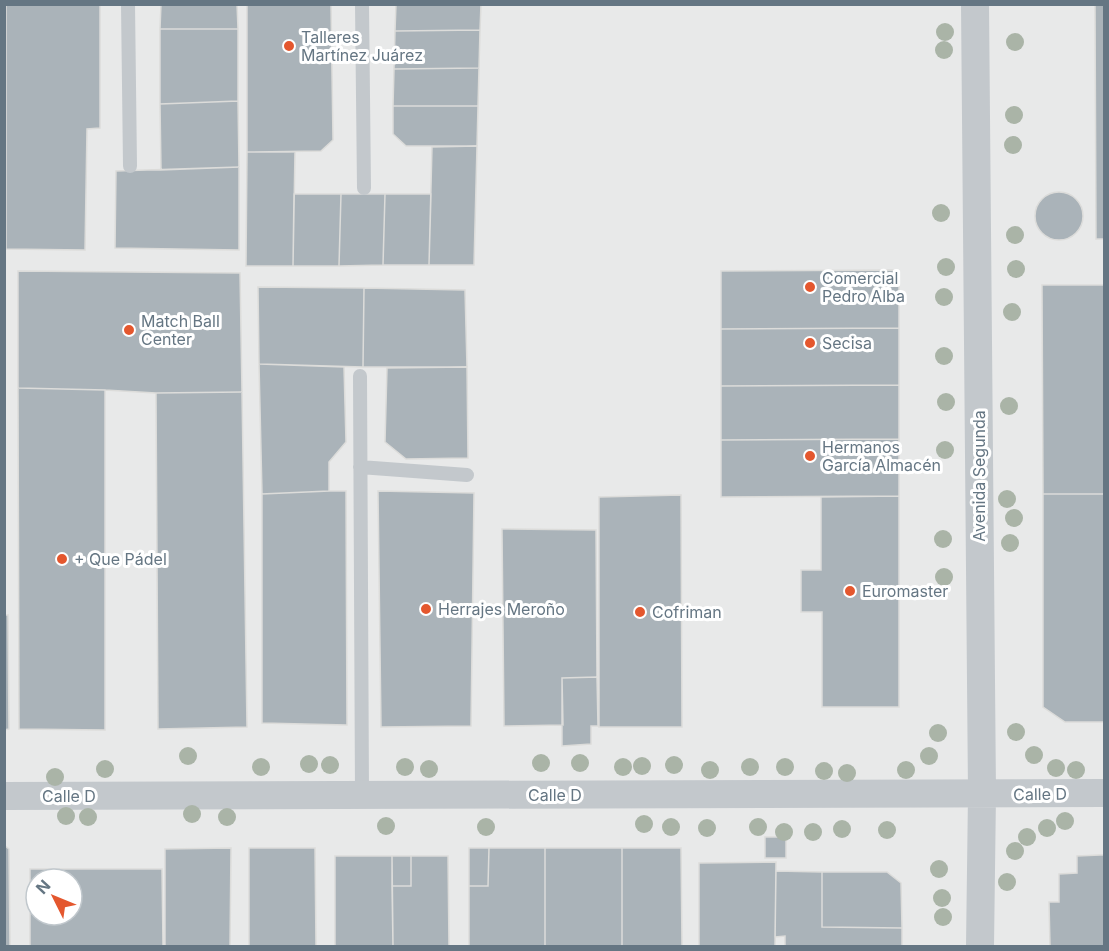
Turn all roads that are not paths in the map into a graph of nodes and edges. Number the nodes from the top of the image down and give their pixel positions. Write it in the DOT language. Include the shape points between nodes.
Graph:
graph roads {
  1 [pos="128,4"];
  2 [pos="362,4"];
  3 [pos="975,4"];
  4 [pos="130,166"];
  5 [pos="364,188"];
  6 [pos="360,376"];
  7 [pos="360,467"];
  8 [pos="467,476"];
  9 [pos="1104,793"];
  10 [pos="982,794"];
  11 [pos="362,795"];
  12 [pos="4,796"];
  13 [pos="980,946"];
  1 -- 4 [label="lane"];
  2 -- 5 [label="lane"];
  3 -- 10 [label="street, Avenida Segunda"];
  6 -- 7 [label="lane"];
  7 -- 8 [label="lane"];
  7 -- 11 [label="lane"];
  9 -- 10 [label="street, Calle D"];
  10 -- 11 [label="street, Calle D"];
  10 -- 13 [label="street, Avenida Segunda"];
  11 -- 12 [label="street, Calle D"];
}
